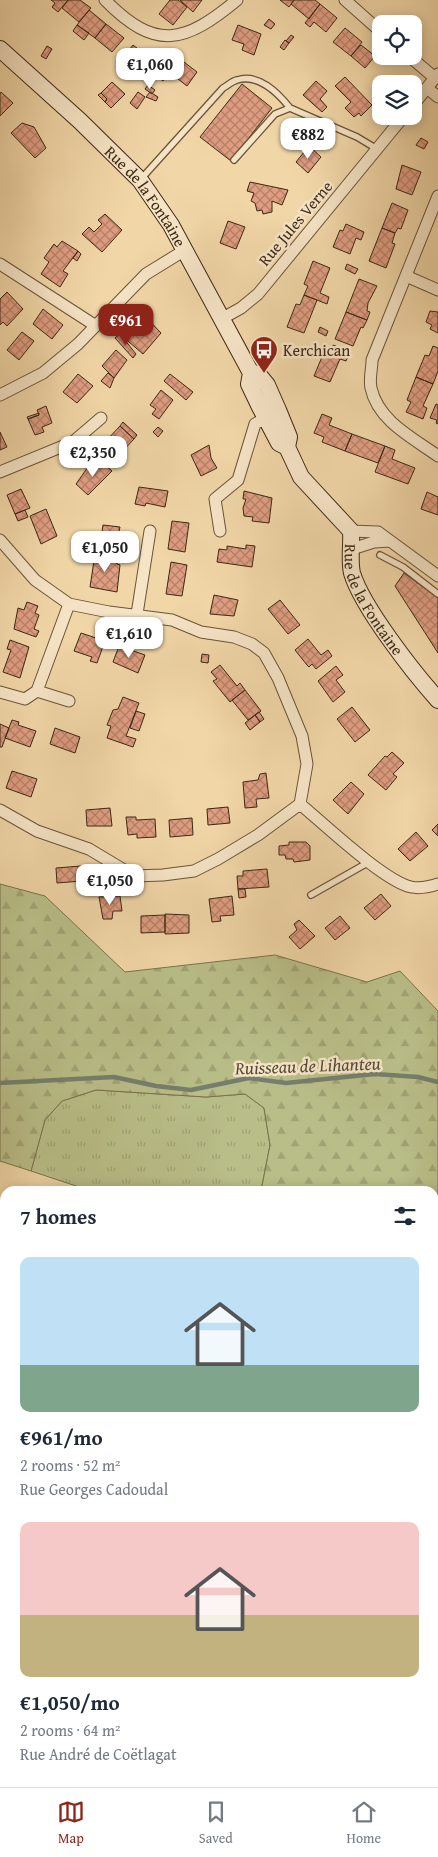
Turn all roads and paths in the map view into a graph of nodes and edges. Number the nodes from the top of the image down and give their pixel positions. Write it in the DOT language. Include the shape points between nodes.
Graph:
graph roads {
  1 [pos="105,0"];
  2 [pos="237,0"];
  3 [pos="345,0"];
  4 [pos="372,24"];
  5 [pos="0,49"];
  6 [pos="421,65"];
  7 [pos="436,76"];
  8 [pos="426,88"];
  9 [pos="422,93"];
  10 [pos="438,97"];
  11 [pos="290,108"];
  12 [pos="397,125"];
  13 [pos="377,149"];
  14 [pos="234,160"];
  15 [pos="140,180"];
  16 [pos="438,196"];
  17 [pos="185,250"];
  18 [pos="0,264"];
  19 [pos="406,276"];
  20 [pos="438,290"];
  21 [pos="223,318"];
  22 [pos="96,326"];
  23 [pos="0,395"];
  24 [pos="272,414"];
  25 [pos="101,418"];
  26 [pos="438,456"];
  27 [pos="0,472"];
  28 [pos="150,531"];
  29 [pos="220,531"];
  30 [pos="351,531"];
  31 [pos="0,540"];
  32 [pos="390,541"];
  33 [pos="352,549"];
  34 [pos="380,555"];
  35 [pos="438,576"];
  36 [pos="438,594"];
  37 [pos="70,604"];
  38 [pos="137,614"];
  39 [pos="37,691"];
  40 [pos="0,692"];
  41 [pos="438,700"];
  42 [pos="69,701"];
  43 [pos="300,804"];
  44 [pos="0,810"];
  45 [pos="369,862"];
  46 [pos="438,884"];
  47 [pos="311,895"];
  1 -- 2 [label="street" via="132,25 154,35 181,36 211,22"];
  3 -- 4 [label="street"];
  5 -- 15 [label="main road, Rue de la Fontaine"];
  6 -- 7 [label="street"];
  7 -- 8 [label="street"];
  8 -- 9 [label="street"];
  8 -- 10 [label="street"];
  11 -- 13 [label="lane"];
  11 -- 14 [label="lane" via="276,114"];
  11 -- 15 [label="lane" via="271,87 255,81 237,80 223,88"];
  12 -- 13 [label="street, Rue Jules Verne"];
  13 -- 21 [label="street, Rue Jules Verne" via="258,294"];
  15 -- 17 [label="main road, Rue de la Fontaine"];
  16 -- 19 [label="street"];
  17 -- 21 [label="main road, Rue de la Fontaine"];
  17 -- 22 [label="street" via="146,274"];
  18 -- 22 [label="street"];
  19 -- 20 [label="street"];
  19 -- 26 [label="street" via="372,360 370,386 378,408 392,423"];
  21 -- 24 [label="main road, Rue de la Fontaine" via="251,373 258,374 264,381"];
  22 -- 23 [label="street" via="43,373"];
  24 -- 29 [label="street" via="255,424 238,480 215,499"];
  24 -- 30 [label="main road, Rue de la Fontaine" via="289,437 287,447 301,476"];
  25 -- 27 [label="street" via="73,442"];
  28 -- 38 [label="street"];
  30 -- 32 [label="street" via="378,532"];
  30 -- 33 [label="main road, Rue de la Fontaine"];
  31 -- 37 [label="street" via="35,580"];
  32 -- 33 [label="street"];
  32 -- 35 [label="street"];
  33 -- 41 [label="main road, Rue de la Fontaine" via="352,572 368,605 418,678"];
  34 -- 36 [label="lane"];
  37 -- 38 [label="street"];
  37 -- 39 [label="street"];
  38 -- 43 [label="street" via="172,620 201,632 234,637 264,653 302,736 307,764"];
  39 -- 40 [label="street" via="25,699"];
  39 -- 42 [label="street"];
  43 -- 44 [label="street" via="258,835 194,871 153,876 134,876 89,848 36,831"];
  43 -- 45 [label="street"];
  45 -- 46 [label="street" via="398,882 412,887"];
  45 -- 47 [label="lane"];
}
